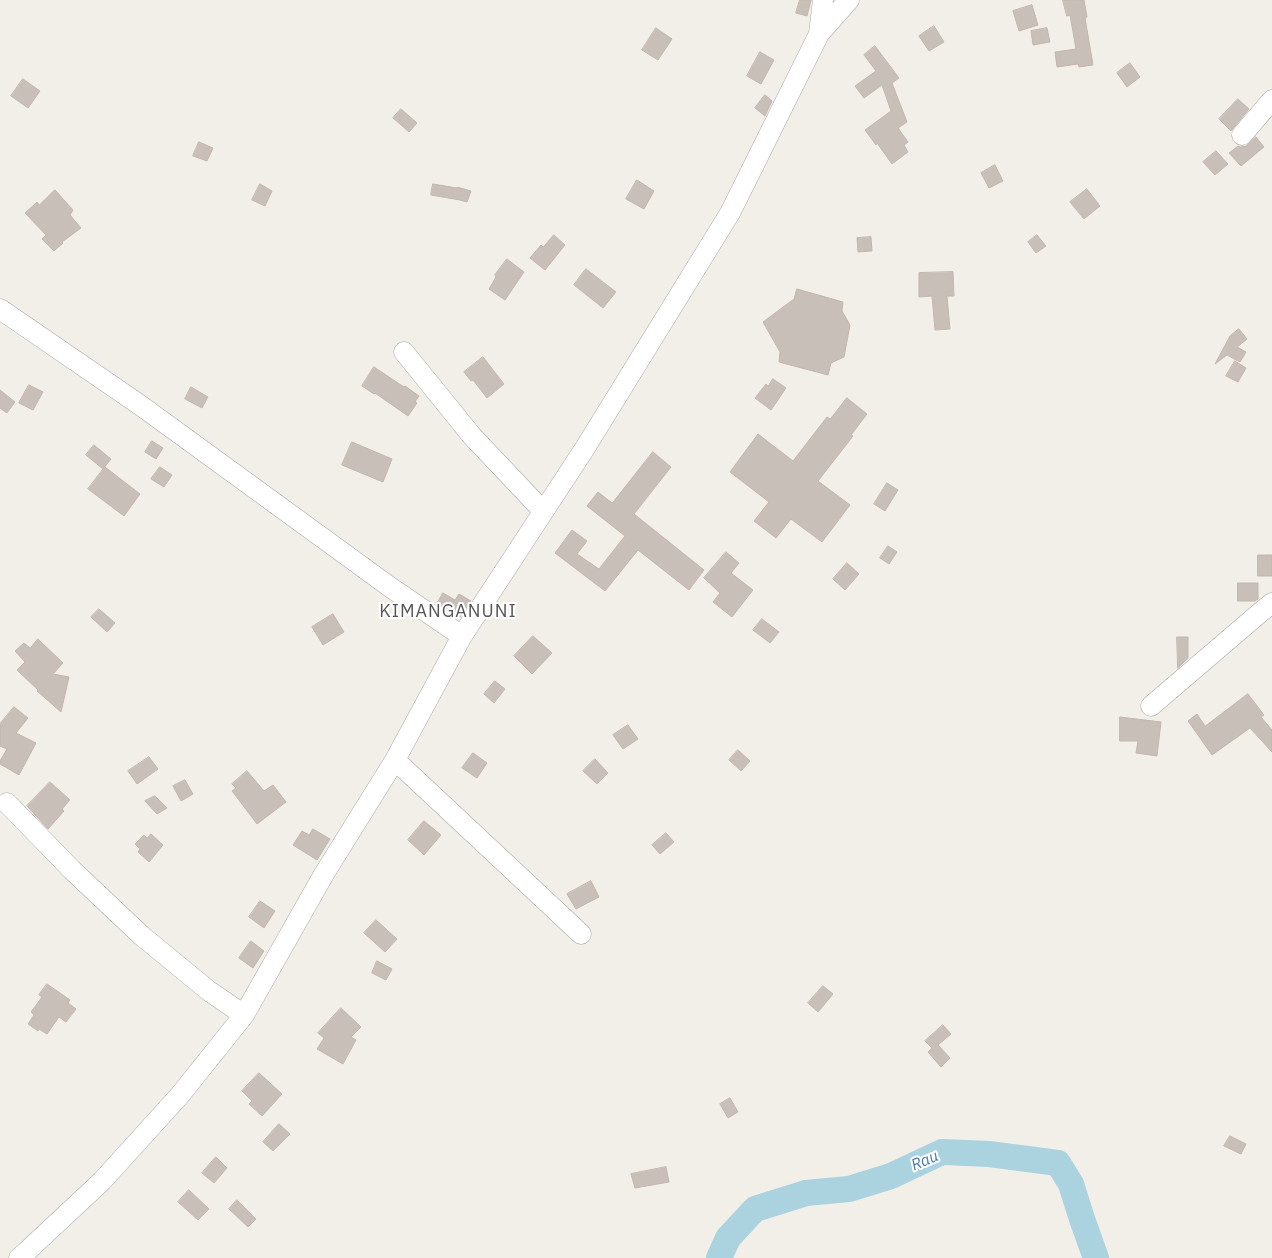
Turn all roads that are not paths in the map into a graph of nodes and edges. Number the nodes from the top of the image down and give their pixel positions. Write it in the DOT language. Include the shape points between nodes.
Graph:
graph roads {
  1 [pos="823,0"];
  2 [pos="849,0"];
  3 [pos="819,34"];
  4 [pos="1272,100"];
  5 [pos="1242,135"];
  6 [pos="0,309"];
  7 [pos="404,352"];
  8 [pos="543,511"];
  9 [pos="1272,603"];
  10 [pos="462,636"];
  11 [pos="1151,706"];
  12 [pos="395,760"];
  13 [pos="7,803"];
  14 [pos="581,934"];
  15 [pos="244,1014"];
  16 [pos="19,1258"];
  1 -- 3 [label="street"];
  2 -- 3 [label="street"];
  3 -- 8 [label="street" via="730,213"];
  4 -- 5 [label="street"];
  6 -- 10 [label="street" via="140,405"];
  7 -- 8 [label="street" via="472,436"];
  8 -- 10 [label="street"];
  9 -- 11 [label="street"];
  10 -- 12 [label="street"];
  12 -- 14 [label="street"];
  12 -- 15 [label="street" via="324,874"];
  13 -- 15 [label="street" via="142,936 209,991"];
  15 -- 16 [label="street" via="180,1095 108,1174"];
}
